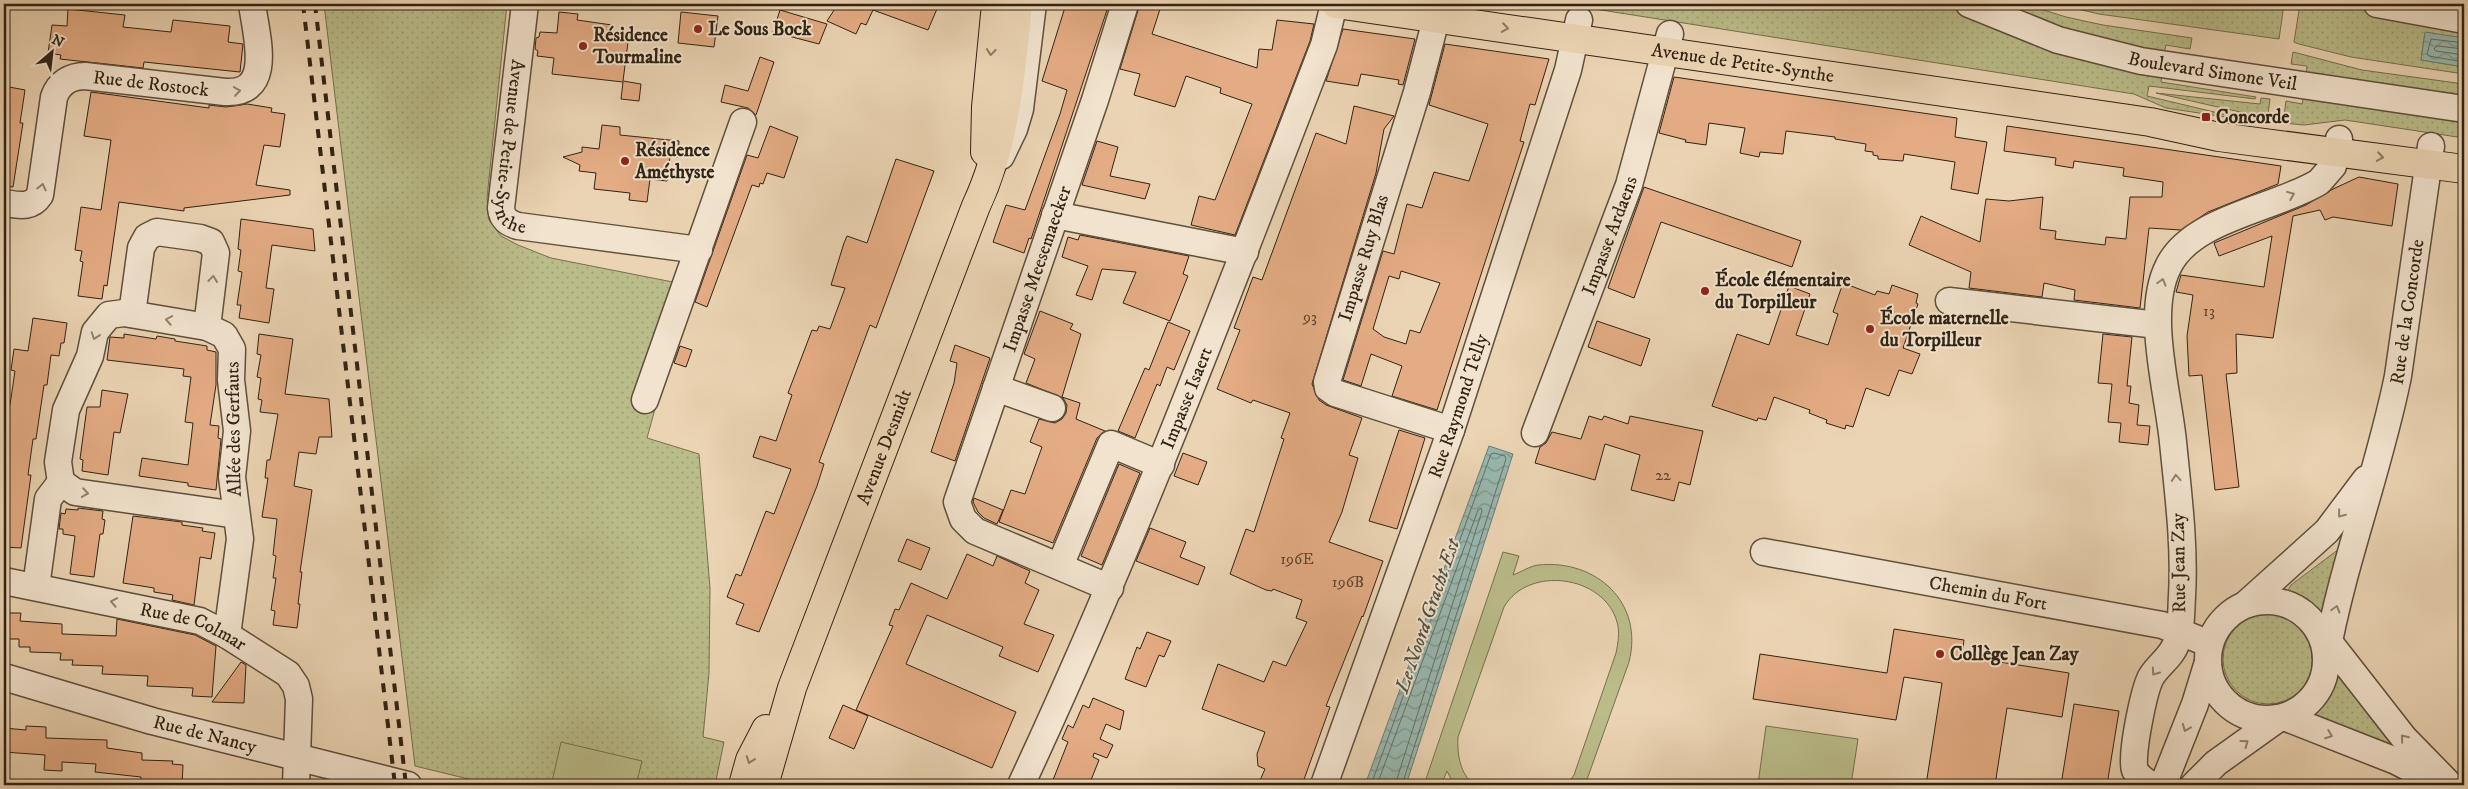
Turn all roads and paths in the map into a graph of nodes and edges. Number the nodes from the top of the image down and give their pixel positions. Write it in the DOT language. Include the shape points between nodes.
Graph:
graph roads {
  1 [pos="252,4"];
  2 [pos="525,4"];
  3 [pos="996,4"];
  4 [pos="1018,4"];
  5 [pos="1033,4"];
  6 [pos="1125,4"];
  7 [pos="1335,4"];
  8 [pos="1969,4"];
  9 [pos="2377,4"];
  10 [pos="1445,9"];
  11 [pos="2464,20"];
  12 [pos="1577,29"];
  13 [pos="1668,42"];
  14 [pos="2464,109"];
  15 [pos="743,122"];
  16 [pos="2338,145"];
  17 [pos="2464,151"];
  18 [pos="2430,155"];
  19 [pos="2464,169"];
  20 [pos="990,176"];
  21 [pos="4,203"];
  22 [pos="976,206"];
  23 [pos="1055,215"];
  24 [pos="699,250"];
  25 [pos="1245,252"];
  26 [pos="1949,301"];
  27 [pos="132,314"];
  28 [pos="2157,323"];
  29 [pos="207,327"];
  30 [pos="996,388"];
  31 [pos="645,400"];
  32 [pos="1052,408"];
  33 [pos="1451,430"];
  34 [pos="1535,433"];
  35 [pos="2378,460"];
  36 [pos="1161,465"];
  37 [pos="61,482"];
  38 [pos="237,515"];
  39 [pos="1764,552"];
  40 [pos="1060,566"];
  41 [pos="4,581"];
  42 [pos="36,587"];
  43 [pos="1110,588"];
  44 [pos="2246,604"];
  45 [pos="2180,632"];
  46 [pos="227,635"];
  47 [pos="2324,641"];
  48 [pos="2208,654"];
  49 [pos="4,677"];
  50 [pos="792,688"];
  51 [pos="2282,718"];
  52 [pos="296,758"];
  53 [pos="296,785"];
  54 [pos="407,785"];
  55 [pos="743,785"];
  56 [pos="764,785"];
  57 [pos="1021,785"];
  58 [pos="1324,785"];
  59 [pos="2151,785"];
  60 [pos="2163,785"];
  61 [pos="2194,785"];
  62 [pos="2441,785"];
  63 [pos="2450,785"];
  21 -- 1 [label="street, Rue de Rostock, one-way" via="25,206 40,195 54,97 66,80 85,76 232,92 248,88 259,63"];
  2 -- 24 [label="street, Avenue de Petite-Synthe" via="503,216 518,226"];
  3 -- 22 [label="main road, Avenue Desmidt, one-way" via="984,154"];
  4 -- 20 [label="main road, Avenue Desmidt" via="1005,114"];
  5 -- 20 [label="street, Avenue Desmidt" via="1019,116"];
  6 -- 23 [label="street, Impasse Meesemaecker"];
  7 -- 10 [label="main road, Avenue de Petite-Synthe"];
  7 -- 25 [label="street, Impasse Isaert" via="1324,45"];
  8 -- 14 [label="street, Boulevard Simone Veil" via="2058,40 2141,61"];
  9 -- 11 [label="street"];
  10 -- 12 [label="main road, Avenue de Petite-Synthe"];
  10 -- 33 [label="street, Impasse Ruy Blas" via="1326,382 1335,393"];
  12 -- 13 [label="main road, Avenue de Petite-Synthe"];
  12 -- 33 [label="street, Rue Raymond Telly" via="1560,94"];
  13 -- 16 [label="main road, Avenue de Petite-Synthe" via="2150,122 2219,137 2297,147"];
  13 -- 34 [label="street, Impasse Ardaens" via="1629,185"];
  15 -- 24 [label="street"];
  16 -- 18 [label="main road, Avenue de Petite-Synthe" via="2366,137"];
  28 -- 16 [label="street, Rue Jean Zay, one-way" via="2165,273 2186,242 2200,232 2320,182 2331,170"];
  17 -- 18 [label="main road, Avenue de Petite-Synthe"];
  18 -- 19 [label="main road, Avenue de Petite-Synthe"];
  18 -- 35 [label="street, Rue de la Concorde" via="2398,376"];
  20 -- 22 [label="main road, Avenue Desmidt"];
  22 -- 50 [label="main road, Avenue Desmidt"];
  23 -- 25 [label="street"];
  23 -- 30 [label="street, Impasse Meesemaecker"];
  24 -- 31 [label="street"];
  25 -- 36 [label="street, Impasse Isaert"];
  26 -- 28 [label="street"];
  29 -- 27 [label="street, Allée des Gerfauts, one-way"];
  29 -- 27 [label="street, one-way" via="216,253 211,242 200,238 158,232 146,237 141,248"];
  27 -- 37 [label="street, Allée des Gerfauts, one-way" via="109,316 95,332 90,356 66,410 58,462"];
  45 -- 28 [label="street, Rue Jean Zay, one-way" via="2181,527"];
  29 -- 38 [label="street, Allée des Gerfauts" via="224,335 232,349 230,380 237,431 232,476"];
  30 -- 32 [label="street"];
  30 -- 40 [label="street, Impasse Meesemaecker" via="958,495 960,514 975,531"];
  33 -- 58 [label="street, Rue Raymond Telly"];
  35 -- 44 [label="street, Rue de la Concorde, one-way" via="2334,524"];
  47 -- 35 [label="street, Rue de la Concorde, one-way"];
  36 -- 40 [label="street" via="1111,444"];
  36 -- 43 [label="street, Impasse Isaert"];
  37 -- 38 [label="street, Allée des Gerfauts, one-way" via="75,492"];
  37 -- 42 [label="street" via="48,500"];
  38 -- 46 [label="street, Allée des Gerfauts" via="240,539"];
  39 -- 45 [label="street, Chemin du Fort" via="2144,622"];
  40 -- 43 [label="street"];
  41 -- 42 [label="street, Rue de Colmar"];
  46 -- 42 [label="street, Rue de Colmar, one-way" via="191,618"];
  43 -- 57 [label="street, Impasse Isaert"];
  44 -- 47 [label="street" via="2264,601 2283,603 2300,610"];
  44 -- 48 [label="street" via="2223,620"];
  45 -- 48 [label="street, Chemin du Fort"];
  45 -- 59 [label="street, Rue Jean Zay, one-way" via="2175,648 2151,676 2144,696 2134,762 2135,770"];
  46 -- 52 [label="street, Rue de Colmar" via="288,674 296,686 300,699"];
  47 -- 51 [label="street" via="2324,676 2317,692 2304,706"];
  63 -- 47 [label="street, one-way" via="2404,738"];
  48 -- 51 [label="street" via="2214,687 2232,708 2256,719"];
  48 -- 60 [label="street, one-way" via="2192,711"];
  49 -- 52 [label="street, Rue de Nancy" via="132,716"];
  50 -- 55 [label="main road, Avenue Desmidt, one-way" via="757,744"];
  50 -- 56 [label="main road, Avenue Desmidt"];
  61 -- 51 [label="street, one-way" via="2216,763"];
  51 -- 62 [label="street, one-way" via="2396,761"];
  52 -- 53 [label="street, Rue de Colmar"];
  52 -- 54 [label="street, Rue de Nancy"];
}
